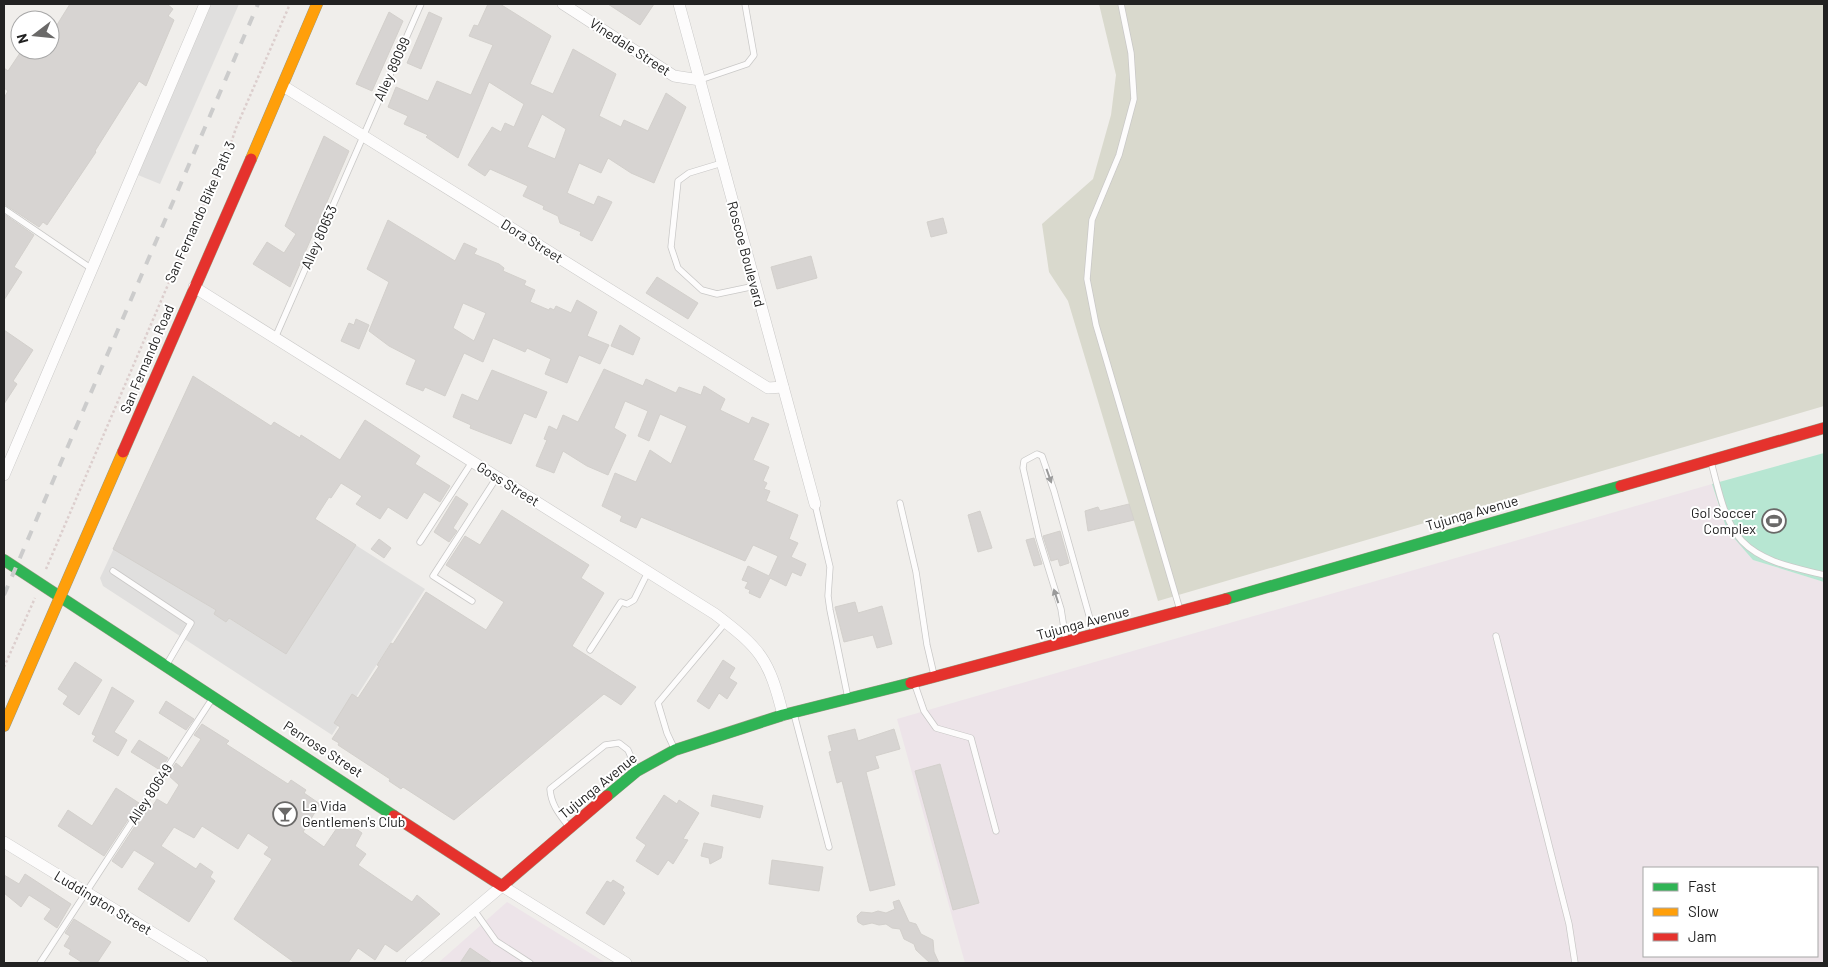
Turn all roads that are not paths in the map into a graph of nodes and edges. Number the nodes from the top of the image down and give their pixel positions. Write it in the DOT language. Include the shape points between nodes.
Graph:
graph roads {
  1 [pos="204,4"];
  2 [pos="316,4"];
  3 [pos="421,4"];
  4 [pos="563,4"];
  5 [pos="679,4"];
  6 [pos="745,4"];
  7 [pos="1120,4"];
  8 [pos="700,80"];
  9 [pos="283,86"];
  10 [pos="362,135"];
  11 [pos="722,163"];
  12 [pos="4,209"];
  13 [pos="92,269"];
  14 [pos="755,286"];
  15 [pos="194,287"];
  16 [pos="275,338"];
  17 [pos="783,387"];
  18 [pos="1824,428"];
  19 [pos="1710,460"];
  20 [pos="472,462"];
  21 [pos="4,475"];
  22 [pos="497,477"];
  23 [pos="900,503"];
  24 [pos="815,504"];
  25 [pos="420,542"];
  26 [pos="4,560"];
  27 [pos="113,571"];
  28 [pos="648,572"];
  29 [pos="1824,575"];
  30 [pos="60,597"];
  31 [pos="472,601"];
  32 [pos="1181,612"];
  33 [pos="726,622"];
  34 [pos="1095,635"];
  35 [pos="1496,636"];
  36 [pos="1067,643"];
  37 [pos="590,650"];
  38 [pos="166,665"];
  39 [pos="934,677"];
  40 [pos="915,683"];
  41 [pos="214,696"];
  42 [pos="848,700"];
  43 [pos="788,714"];
  44 [pos="4,726"];
  45 [pos="675,750"];
  46 [pos="637,771"];
  47 [pos="570,828"];
  48 [pos="996,831"];
  49 [pos="4,842"];
  50 [pos="829,846"];
  51 [pos="502,886"];
  52 [pos="86,892"];
  53 [pos="474,910"];
  54 [pos="40,963"];
  55 [pos="202,963"];
  56 [pos="411,963"];
  57 [pos="530,963"];
  58 [pos="626,963"];
  59 [pos="1575,963"];
  1 -- 13 [label="street"];
  2 -- 9 [label="street, San Fernando Road"];
  3 -- 10 [label="lane, Alley 89099"];
  4 -- 8 [label="street, Vinedale Street" via="674,76"];
  5 -- 8 [label="street, Roscoe Boulevard"];
  6 -- 8 [label="lane" via="754,55 747,64"];
  7 -- 32 [label="lane" via="1131,53 1134,99 1119,155 1092,220 1087,279 1096,325"];
  8 -- 11 [label="street, Roscoe Boulevard"];
  9 -- 10 [label="street, Dora Street"];
  9 -- 15 [label="street, San Fernando Road"];
  10 -- 16 [label="lane, Alley 80653"];
  10 -- 17 [label="street, Dora Street" via="768,388"];
  11 -- 14 [label="street, Roscoe Boulevard"];
  11 -- 14 [label="lane" via="689,173 678,181 671,247 678,268 702,290 717,294"];
  12 -- 13 [label="lane"];
  13 -- 21 [label="street"];
  14 -- 17 [label="street, Roscoe Boulevard"];
  15 -- 16 [label="street, Goss Street"];
  15 -- 30 [label="street, San Fernando Road"];
  16 -- 20 [label="street, Goss Street"];
  17 -- 24 [label="street, Roscoe Boulevard"];
  18 -- 19 [label="street, Tujunga Avenue"];
  19 -- 29 [label="lane" via="1729,518 1742,541 1778,563"];
  19 -- 32 [label="street, Tujunga Avenue"];
  20 -- 22 [label="street, Goss Street"];
  20 -- 25 [label="lane"];
  22 -- 28 [label="street, Goss Street"];
  22 -- 31 [label="lane" via="433,576"];
  23 -- 39 [label="lane"];
  24 -- 42 [label="lane" via="830,567 828,596"];
  26 -- 30 [label="street, Penrose Street"];
  27 -- 38 [label="lane" via="190,623"];
  28 -- 33 [label="street, Goss Street"];
  28 -- 37 [label="lane" via="634,600 628,604 621,602"];
  30 -- 38 [label="street, Penrose Street"];
  30 -- 44 [label="street, San Fernando Road"];
  32 -- 34 [label="street, Tujunga Avenue"];
  33 -- 43 [label="street, Goss Street" via="748,639 765,661"];
  33 -- 45 [label="lane" via="658,703"];
  34 -- 36 [label="street, Tujunga Avenue"];
  36 -- 34 [label="lane, one-way" via="1023,468 1024,461 1037,454 1042,456 1054,491"];
  35 -- 59 [label="lane" via="1570,924"];
  36 -- 39 [label="street, Tujunga Avenue"];
  38 -- 41 [label="street, Penrose Street"];
  39 -- 40 [label="street, Tujunga Avenue"];
  40 -- 42 [label="street, Tujunga Avenue"];
  40 -- 48 [label="lane" via="924,711 936,728 971,738"];
  41 -- 51 [label="street, Penrose Street"];
  41 -- 52 [label="lane, Alley 80649"];
  42 -- 43 [label="street, Tujunga Avenue"];
  43 -- 45 [label="street, Tujunga Avenue"];
  43 -- 50 [label="lane"];
  45 -- 46 [label="street, Tujunga Avenue"];
  46 -- 47 [label="street, Tujunga Avenue"];
  46 -- 47 [label="lane" via="628,750 619,743 604,745 550,789 555,808"];
  47 -- 51 [label="street, Tujunga Avenue"];
  49 -- 52 [label="street, Luddington Street"];
  51 -- 53 [label="street, Tujunga Avenue"];
  51 -- 58 [label="street, Penrose Street"];
  52 -- 54 [label="lane, Alley 80649"];
  52 -- 55 [label="street, Luddington Street"];
  53 -- 56 [label="street, Tujunga Avenue"];
  53 -- 57 [label="lane" via="496,941"];
}
